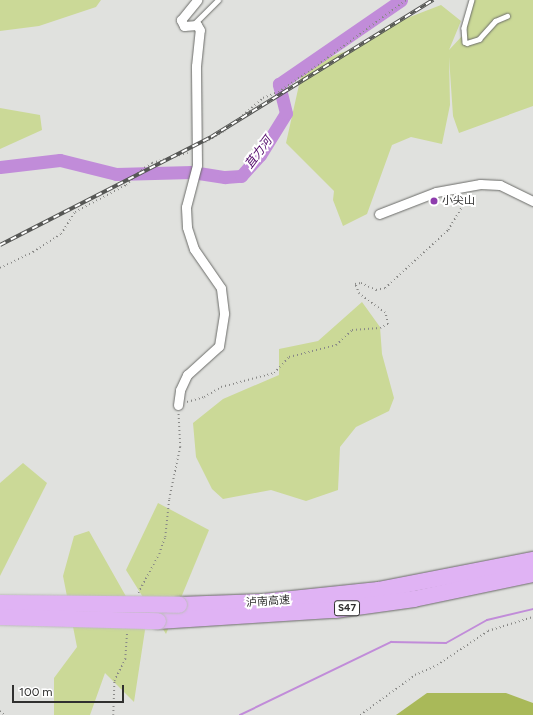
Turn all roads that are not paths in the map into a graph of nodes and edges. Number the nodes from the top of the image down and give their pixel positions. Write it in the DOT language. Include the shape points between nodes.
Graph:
graph roads {
  1 [pos="197,0"];
  2 [pos="218,0"];
  3 [pos="472,0"];
  4 [pos="507,16"];
  5 [pos="191,26"];
  6 [pos="533,201"];
  7 [pos="379,214"];
  8 [pos="178,405"];
  9 [pos="533,560"];
  10 [pos="533,574"];
  11 [pos="0,603"];
  12 [pos="0,617"];
  1 -- 5 [label="street" via="181,20 184,26"];
  2 -- 5 [label="lane"];
  3 -- 4 [label="lane" via="464,28 467,43 479,39 495,21"];
  5 -- 8 [label="street" via="198,25 200,30 196,66 197,164 186,207 188,233 199,257 221,288 224,313 218,348 187,375 180,390"];
  6 -- 7 [label="street" via="500,185 480,184 436,192"];
  9 -- 11 [label="highway, 泸南高速 / S47, bridge" via="411,586 263,602 179,605"];
  10 -- 12 [label="highway, 泸南高速 / S47, bridge" via="414,599 335,610 158,620"];
}
